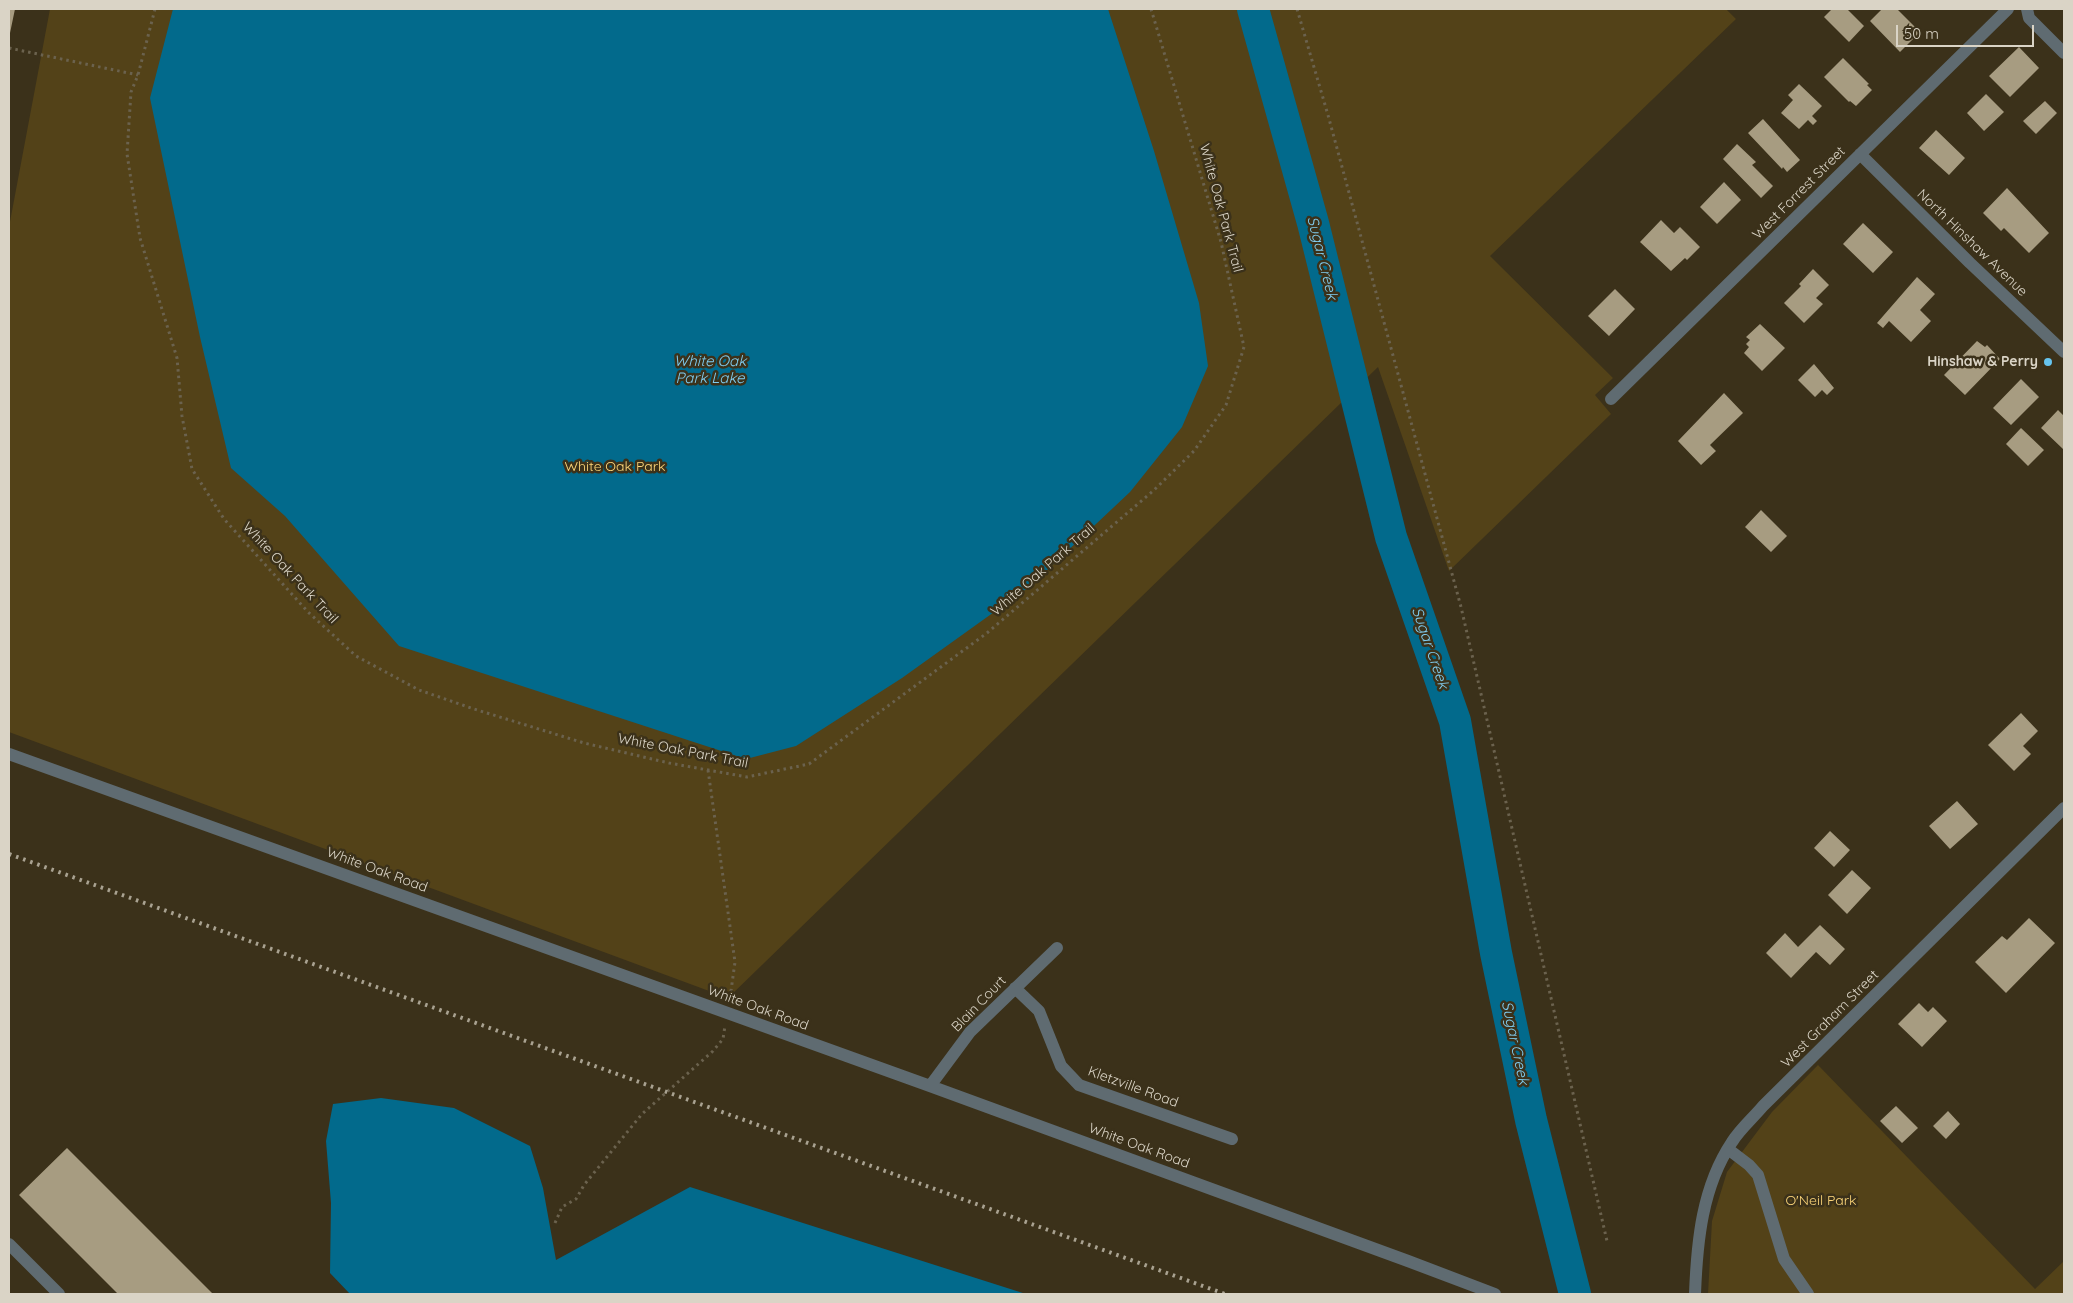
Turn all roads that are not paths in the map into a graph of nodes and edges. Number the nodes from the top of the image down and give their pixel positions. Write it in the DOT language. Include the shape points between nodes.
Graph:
graph roads {
  1 [pos="2008,9"];
  2 [pos="2026,9"];
  3 [pos="2064,53"];
  4 [pos="1860,154"];
  5 [pos="2064,352"];
  6 [pos="1611,399"];
  7 [pos="9,754"];
  8 [pos="2064,808"];
  9 [pos="1057,948"];
  10 [pos="1015,988"];
  11 [pos="930,1086"];
  12 [pos="1232,1139"];
  13 [pos="1728,1149"];
  14 [pos="9,1244"];
  15 [pos="59,1294"];
  16 [pos="1495,1294"];
  17 [pos="1695,1294"];
  18 [pos="1808,1294"];
  1 -- 4 [label="street, West Forrest Street"];
  2 -- 3 [label="street" via="2029,18"];
  4 -- 5 [label="street, North Hinshaw Avenue"];
  4 -- 6 [label="street, West Forrest Street"];
  7 -- 11 [label="street, White Oak Road"];
  8 -- 13 [label="street, West Graham Street" via="1763,1106"];
  9 -- 10 [label="street, Blain Court"];
  10 -- 11 [label="street, Blain Court" via="970,1032"];
  10 -- 12 [label="street, Kletzville Road" via="1039,1011 1061,1066 1079,1085"];
  11 -- 16 [label="street, White Oak Road"];
  13 -- 17 [label="street, West Graham Street" via="1706,1202 1699,1232"];
  13 -- 18 [label="street" via="1758,1176 1784,1259"];
  14 -- 15 [label="street"];
}
